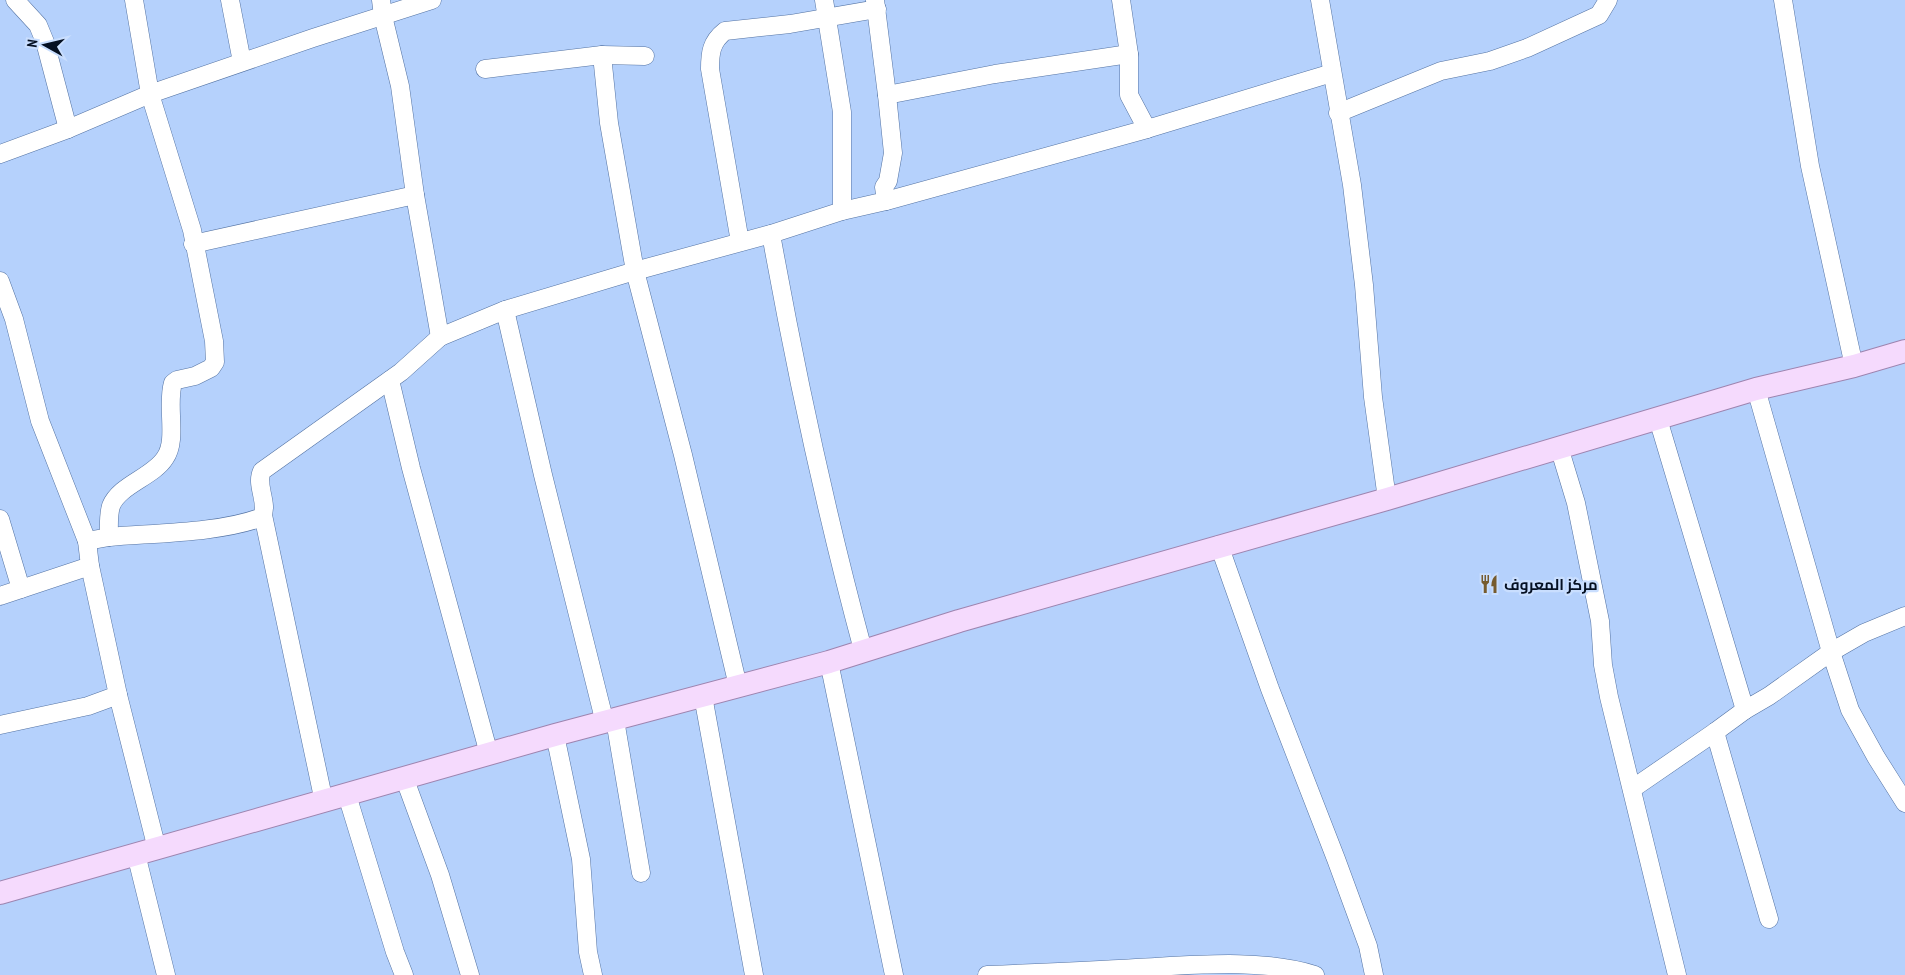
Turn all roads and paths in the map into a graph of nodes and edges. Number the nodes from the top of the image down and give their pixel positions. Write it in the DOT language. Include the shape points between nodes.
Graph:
graph roads {
  1 [pos="15,0"];
  2 [pos="134,0"];
  3 [pos="230,0"];
  4 [pos="432,0"];
  5 [pos="1121,0"];
  6 [pos="1320,0"];
  7 [pos="1608,0"];
  8 [pos="1785,2"];
  9 [pos="876,5"];
  10 [pos="382,8"];
  11 [pos="825,9"];
  12 [pos="1129,54"];
  13 [pos="602,55"];
  14 [pos="645,56"];
  15 [pos="242,62"];
  16 [pos="485,68"];
  17 [pos="1332,73"];
  18 [pos="150,94"];
  19 [pos="888,95"];
  20 [pos="1338,114"];
  21 [pos="68,129"];
  22 [pos="1147,129"];
  23 [pos="0,154"];
  24 [pos="415,195"];
  25 [pos="886,202"];
  26 [pos="842,211"];
  27 [pos="771,234"];
  28 [pos="740,242"];
  29 [pos="193,244"];
  30 [pos="635,271"];
  31 [pos="0,281"];
  32 [pos="505,310"];
  33 [pos="440,337"];
  34 [pos="1905,352"];
  35 [pos="1854,366"];
  36 [pos="390,380"];
  37 [pos="1756,389"];
  38 [pos="1658,419"];
  39 [pos="1560,447"];
  40 [pos="1387,499"];
  41 [pos="263,515"];
  42 [pos="0,519"];
  43 [pos="109,537"];
  44 [pos="87,541"];
  45 [pos="1219,546"];
  46 [pos="90,566"];
  47 [pos="21,589"];
  48 [pos="0,596"];
  49 [pos="1905,616"];
  50 [pos="862,650"];
  51 [pos="1832,652"];
  52 [pos="828,662"];
  53 [pos="738,686"];
  54 [pos="118,695"];
  55 [pos="703,696"];
  56 [pos="1745,710"];
  57 [pos="610,722"];
  58 [pos="0,725"];
  59 [pos="1716,732"];
  60 [pos="555,735"];
  61 [pos="489,754"];
  62 [pos="404,777"];
  63 [pos="1632,789"];
  64 [pos="347,795"];
  65 [pos="324,802"];
  66 [pos="1905,803"];
  67 [pos="147,852"];
  68 [pos="641,873"];
  69 [pos="0,893"];
  70 [pos="1769,919"];
  71 [pos="1160,971"];
  72 [pos="166,975"];
  73 [pos="404,975"];
  74 [pos="470,975"];
  75 [pos="593,975"];
  76 [pos="754,975"];
  77 [pos="894,975"];
  78 [pos="987,975"];
  79 [pos="1315,975"];
  80 [pos="1374,975"];
  81 [pos="1677,975"];
  1 -- 21 [label="street" via="38,25 45,42"];
  2 -- 18 [label="street"];
  3 -- 15 [label="street"];
  4 -- 10 [label="street"];
  5 -- 12 [label="street"];
  6 -- 17 [label="street"];
  7 -- 20 [label="street" via="1599,15 1527,48 1490,61 1440,71"];
  8 -- 35 [label="street" via="1810,166"];
  9 -- 11 [label="street"];
  9 -- 19 [label="street"];
  10 -- 15 [label="street"];
  10 -- 24 [label="street" via="400,86"];
  11 -- 26 [label="street" via="842,112"];
  11 -- 28 [label="street" via="790,24 725,31 712,45 710,69"];
  12 -- 19 [label="street" via="995,74"];
  12 -- 22 [label="street" via="1128,95"];
  13 -- 14 [label="street"];
  13 -- 16 [label="street"];
  13 -- 30 [label="street" via="609,124"];
  15 -- 18 [label="street"];
  17 -- 20 [label="street"];
  17 -- 22 [label="street"];
  18 -- 21 [label="street"];
  18 -- 29 [label="street" via="192,230"];
  19 -- 25 [label="street" via="892,152 888,181 884,187"];
  20 -- 40 [label="street" via="1352,185 1373,396"];
  21 -- 23 [label="street"];
  22 -- 25 [label="street"];
  24 -- 29 [label="street"];
  24 -- 33 [label="street"];
  25 -- 26 [label="street"];
  26 -- 27 [label="street"];
  27 -- 28 [label="street"];
  27 -- 50 [label="street" via="834,543"];
  28 -- 30 [label="street"];
  29 -- 43 [label="street" via="214,341 214,362 211,368 173,383 170,447 166,458 114,500 109,514"];
  30 -- 32 [label="street"];
  30 -- 53 [label="street"];
  31 -- 44 [label="street" via="14,319 40,421"];
  32 -- 33 [label="street"];
  32 -- 57 [label="street" via="539,456"];
  33 -- 36 [label="street"];
  34 -- 35 [label="main road"];
  35 -- 37 [label="main road"];
  36 -- 41 [label="street" via="262,471"];
  36 -- 61 [label="street"];
  37 -- 38 [label="main road"];
  37 -- 51 [label="street"];
  38 -- 39 [label="main road"];
  38 -- 56 [label="street"];
  39 -- 40 [label="main road"];
  39 -- 63 [label="street" via="1576,503 1600,621 1609,697"];
  40 -- 45 [label="main road"];
  41 -- 43 [label="street" via="252,521 197,530"];
  41 -- 65 [label="street"];
  42 -- 47 [label="street"];
  43 -- 44 [label="street"];
  44 -- 46 [label="street"];
  45 -- 50 [label="main road"];
  45 -- 80 [label="street" via="1368,946"];
  46 -- 47 [label="street"];
  46 -- 54 [label="street"];
  47 -- 48 [label="street"];
  49 -- 51 [label="street" via="1864,633"];
  50 -- 52 [label="main road"];
  51 -- 56 [label="street"];
  51 -- 66 [label="street" via="1850,710"];
  52 -- 53 [label="main road"];
  52 -- 77 [label="street"];
  53 -- 55 [label="main road"];
  54 -- 58 [label="street" via="88,706"];
  54 -- 67 [label="street"];
  55 -- 57 [label="main road"];
  55 -- 76 [label="street"];
  56 -- 59 [label="street"];
  57 -- 60 [label="main road"];
  57 -- 68 [label="street"];
  59 -- 63 [label="street"];
  59 -- 70 [label="street"];
  60 -- 61 [label="main road"];
  60 -- 75 [label="street" via="581,859 588,952"];
  61 -- 62 [label="main road"];
  62 -- 64 [label="main road"];
  62 -- 74 [label="street" via="440,875"];
  63 -- 81 [label="street"];
  64 -- 65 [label="main road"];
  64 -- 73 [label="street"];
  65 -- 67 [label="main road"];
  67 -- 69 [label="main road"];
  67 -- 72 [label="street"];
  71 -- 78 [label="street"];
  71 -- 79 [label="street" via="1198,965 1270,966 1294,968"];
}
